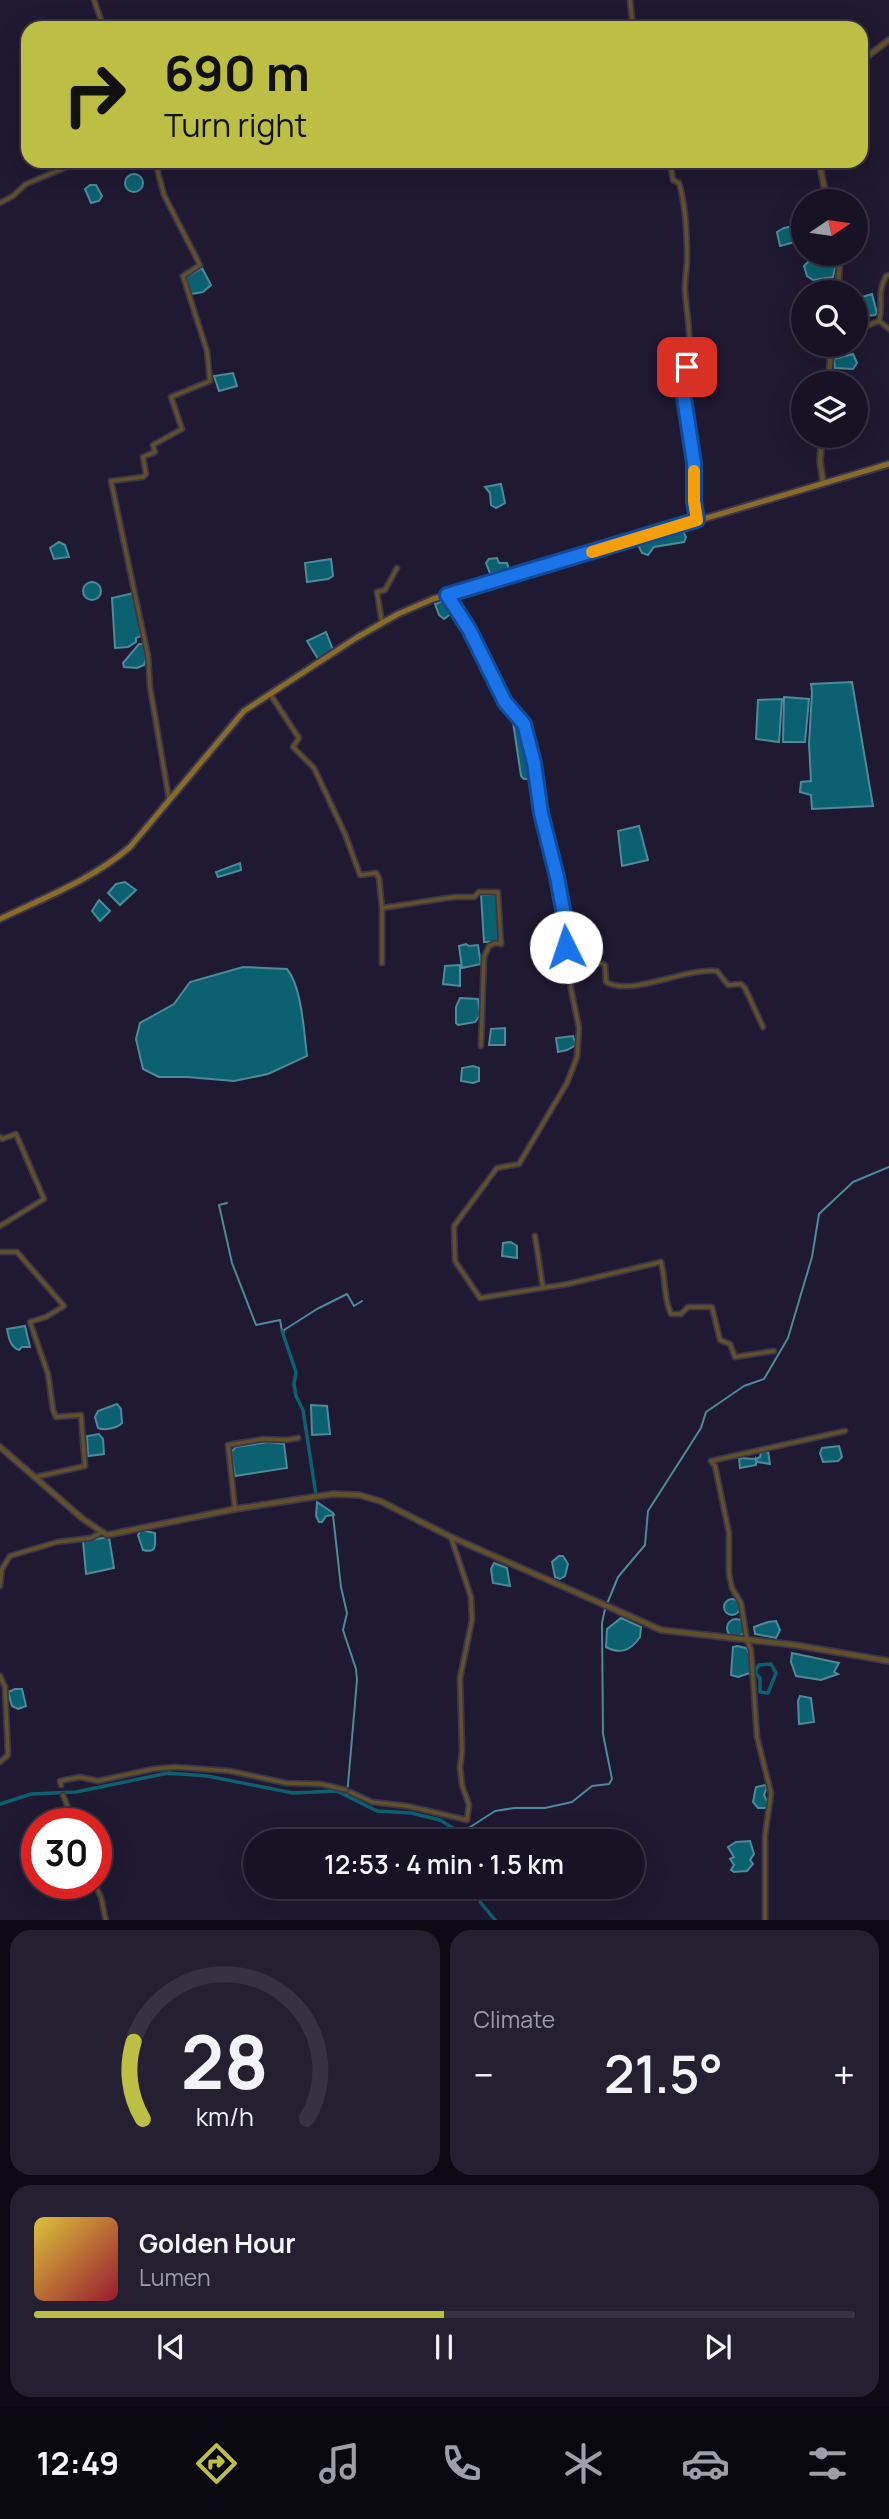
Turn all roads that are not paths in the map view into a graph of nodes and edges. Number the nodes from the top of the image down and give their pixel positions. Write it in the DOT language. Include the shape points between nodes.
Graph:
graph roads {
  1 [pos="93,0"];
  2 [pos="630,0"];
  3 [pos="101,21"];
  4 [pos="632,21"];
  5 [pos="889,40"];
  6 [pos="868,56"];
  7 [pos="64,168"];
  8 [pos="158,168"];
  9 [pos="671,168"];
  10 [pos="820,168"];
  11 [pos="825,189"];
  12 [pos="0,203"];
  13 [pos="889,275"];
  14 [pos="879,321"];
  15 [pos="868,325"];
  16 [pos="889,329"];
  17 [pos="821,448"];
  18 [pos="889,464"];
  19 [pos="823,482"];
  20 [pos="697,520"];
  21 [pos="397,568"];
  22 [pos="447,595"];
  23 [pos="383,623"];
  24 [pos="270,694"];
  25 [pos="169,799"];
  26 [pos="382,908"];
  27 [pos="0,919"];
  28 [pos="382,964"];
  29 [pos="568,966"];
  30 [pos="763,1027"];
  31 [pos="481,1046"];
  32 [pos="0,1137"];
  33 [pos="0,1226"];
  34 [pos="535,1236"];
  35 [pos="0,1252"];
  36 [pos="543,1288"];
  37 [pos="774,1352"];
  38 [pos="845,1432"];
  39 [pos="298,1438"];
  40 [pos="0,1447"];
  41 [pos="36,1477"];
  42 [pos="235,1509"];
  43 [pos="103,1532"];
  44 [pos="451,1537"];
  45 [pos="0,1586"];
  46 [pos="747,1640"];
  47 [pos="889,1661"];
  48 [pos="0,1676"];
  49 [pos="0,1762"];
  50 [pos="61,1785"];
  51 [pos="63,1795"];
  52 [pos="68,1808"];
  53 [pos="101,1899"];
  54 [pos="106,1920"];
  55 [pos="765,1920"];
  1 -- 3 [label="street"];
  2 -- 4 [label="street"];
  5 -- 6 [label="street"];
  7 -- 12 [label="street" via="26,184"];
  8 -- 25 [label="street" via="164,195 200,265 183,276 207,351 210,381 171,397 182,429 153,445 155,452 143,457 146,474 111,481 148,656"];
  9 -- 20 [label="street" via="682,194 685,222 688,344 687,367 681,378"];
  10 -- 11 [label="street"];
  13 -- 14 [label="street" via="880,288"];
  14 -- 15 [label="street"];
  14 -- 16 [label="street"];
  17 -- 19 [label="street"];
  18 -- 19 [label="main road"];
  19 -- 20 [label="main road"];
  20 -- 22 [label="main road"];
  21 -- 23 [label="street" via="385,590 377,592"];
  22 -- 23 [label="main road"];
  22 -- 29 [label="street" via="505,702 524,724 564,915"];
  23 -- 24 [label="main road"];
  24 -- 25 [label="main road" via="244,711"];
  24 -- 26 [label="street" via="299,738 293,747 314,768 360,876 376,873 379,878"];
  25 -- 27 [label="main road" via="119,856"];
  26 -- 28 [label="street"];
  26 -- 31 [label="street" via="498,892 502,944 489,946 484,957"];
  29 -- 30 [label="street" via="605,965 606,982 614,985 718,971 729,985 745,988"];
  29 -- 36 [label="street" via="579,1028 577,1057 567,1083 519,1164 497,1168 454,1226 455,1261 480,1298"];
  32 -- 33 [label="street" via="16,1134 44,1199"];
  34 -- 36 [label="street"];
  35 -- 41 [label="street" via="17,1252 64,1306 30,1322 48,1374 56,1417 81,1415 85,1466"];
  36 -- 37 [label="street" via="661,1262 671,1314 681,1314 688,1307 712,1307 720,1339 730,1344 735,1357"];
  38 -- 46 [label="street" via="711,1461 729,1533 729,1574 741,1603"];
  39 -- 42 [label="street" via="228,1445"];
  40 -- 41 [label="street"];
  41 -- 43 [label="street"];
  42 -- 43 [label="street" via="107,1535"];
  42 -- 44 [label="street" via="359,1494"];
  43 -- 45 [label="street" via="10,1556"];
  44 -- 46 [label="street" via="661,1630"];
  44 -- 50 [label="street" via="471,1597 472,1620 460,1678 460,1767 467,1820 407,1805 372,1802 321,1784 286,1783 230,1771 175,1767 98,1781 80,1777 60,1781"];
  46 -- 47 [label="street"];
  46 -- 55 [label="street" via="752,1653 757,1737 771,1793 765,1836"];
  48 -- 49 [label="street" via="5,1687 8,1755"];
  51 -- 52 [label="street"];
  53 -- 54 [label="street"];
}
